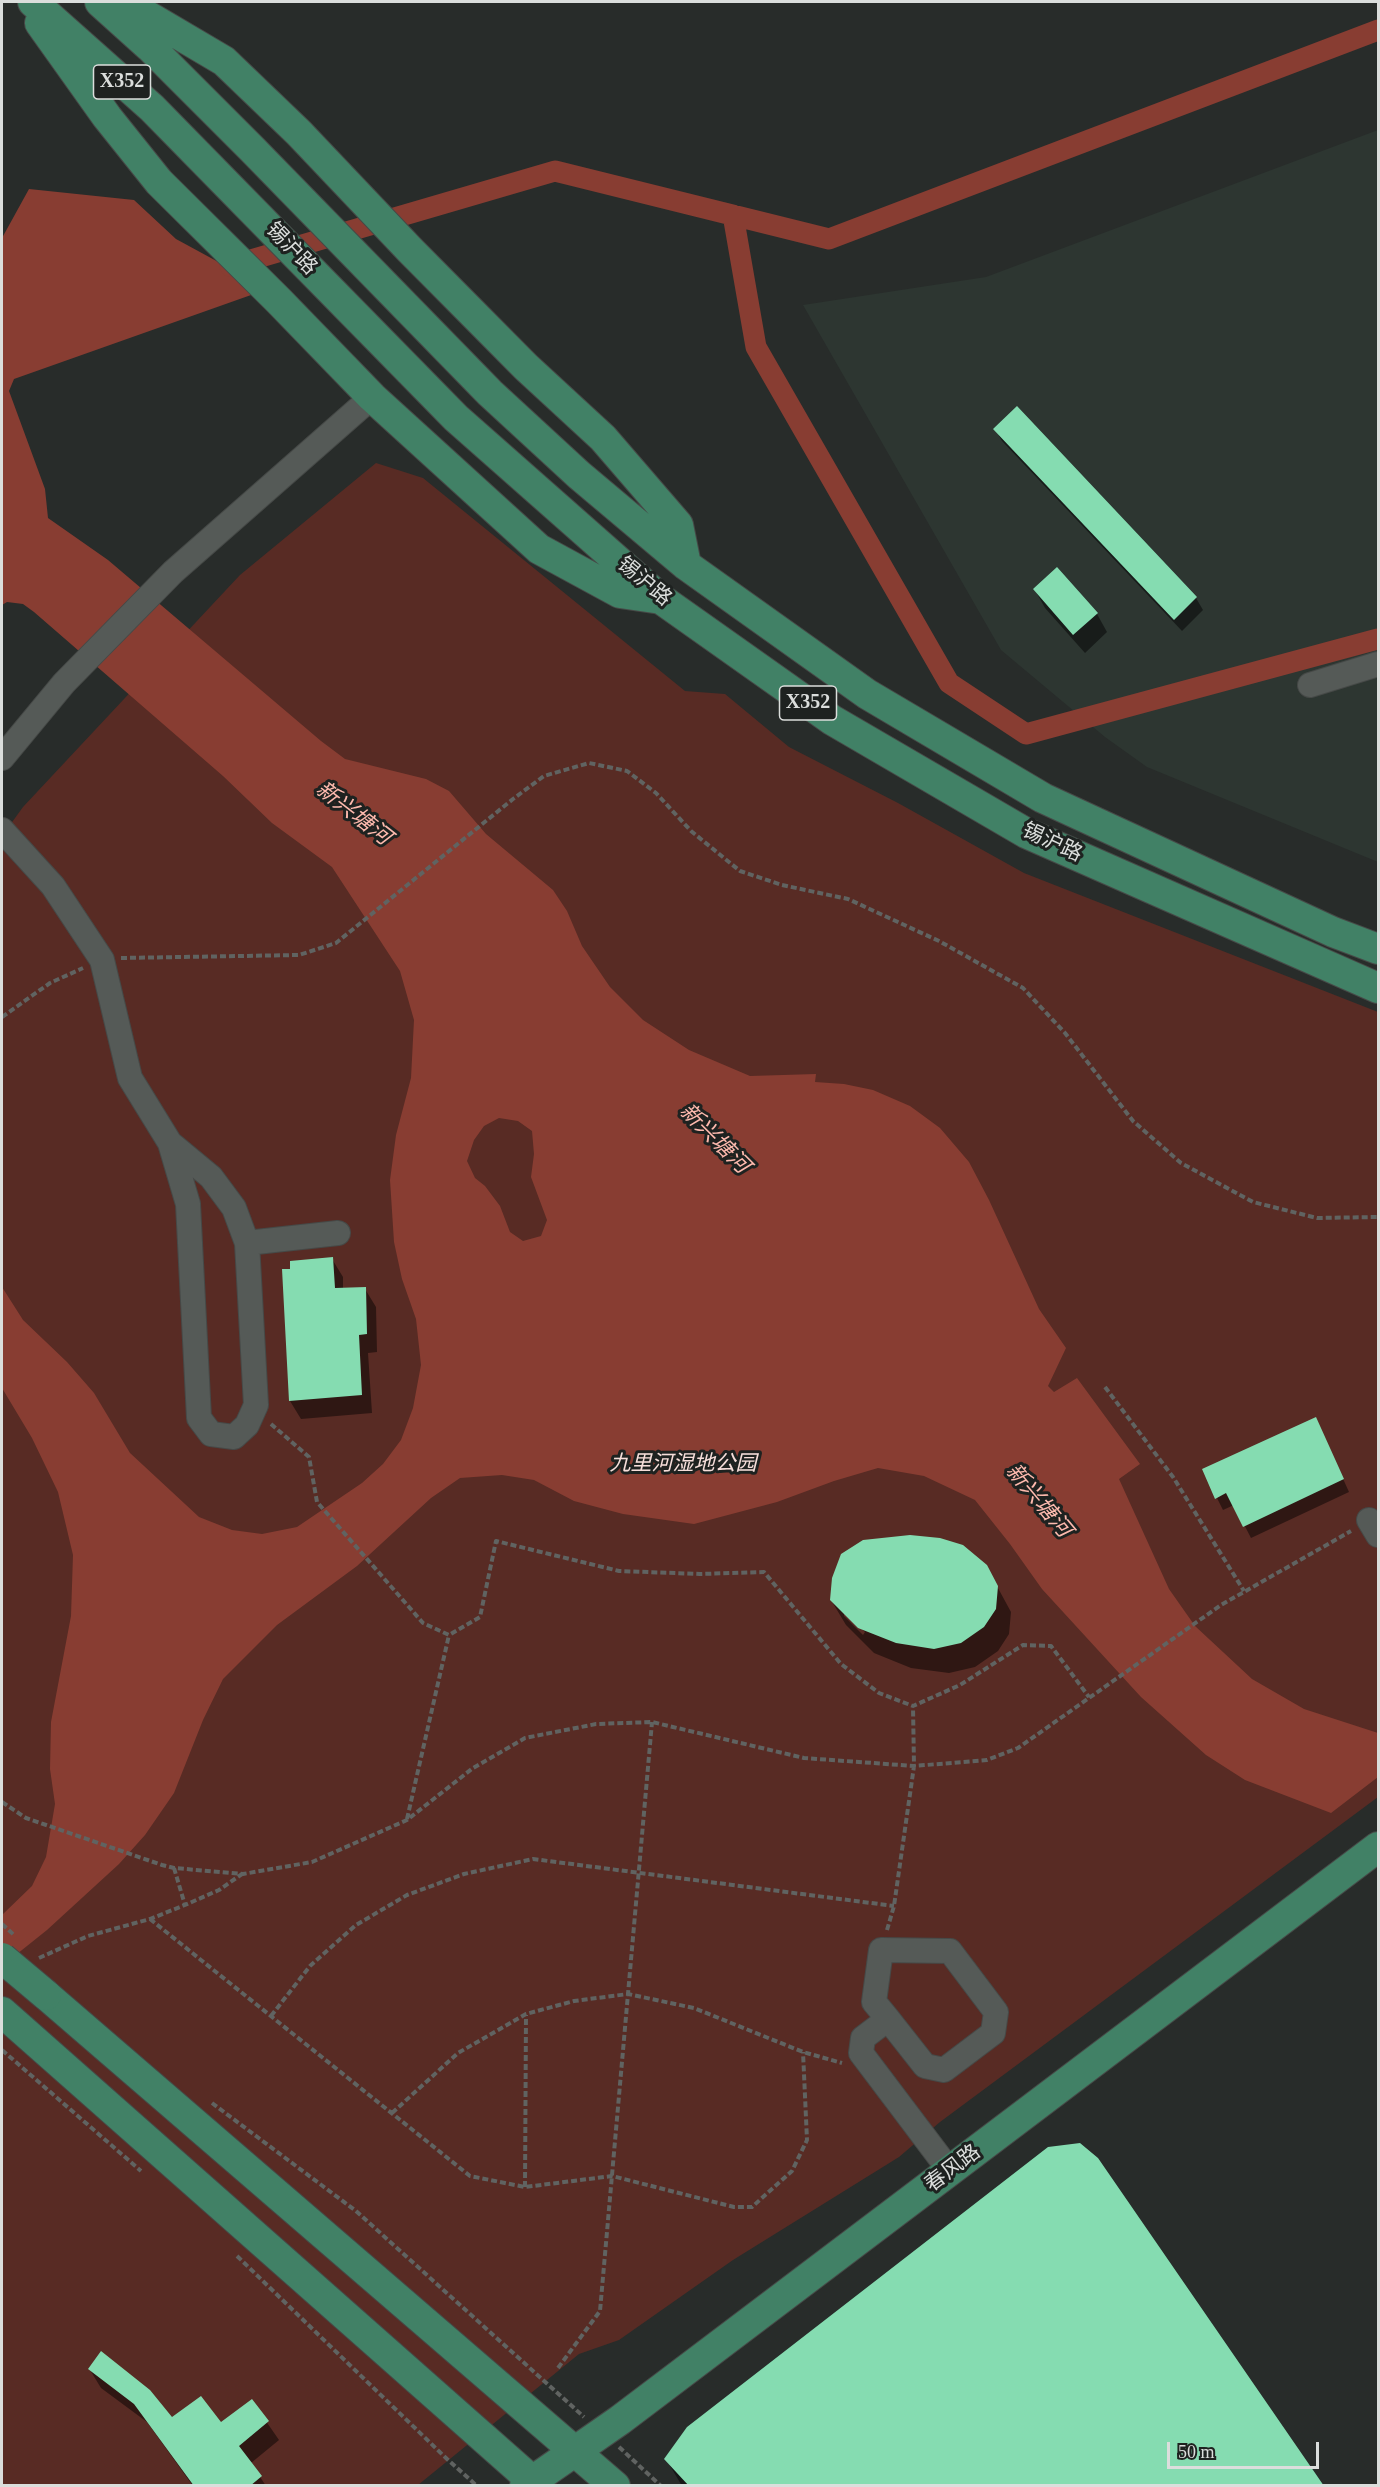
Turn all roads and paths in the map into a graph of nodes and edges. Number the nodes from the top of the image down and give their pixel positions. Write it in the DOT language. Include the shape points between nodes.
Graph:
graph roads {
  1 [pos="24,2"];
  2 [pos="33,2"];
  3 [pos="100,2"];
  4 [pos="124,2"];
  5 [pos="372,397"];
  6 [pos="686,565"];
  7 [pos="661,599"];
  8 [pos="1378,664"];
  9 [pos="1310,685"];
  10 [pos="2,758"];
  11 [pos="2,830"];
  12 [pos="1378,949"];
  13 [pos="102,960"];
  14 [pos="1378,988"];
  15 [pos="2,1017"];
  16 [pos="171,1143"];
  17 [pos="1378,1217"];
  18 [pos="338,1233"];
  19 [pos="247,1243"];
  20 [pos="1105,1387"];
  21 [pos="256,1405"];
  22 [pos="1374,1527"];
  23 [pos="1244,1591"];
  24 [pos="449,1635"];
  25 [pos="1089,1697"];
  26 [pos="913,1706"];
  27 [pos="652,1722"];
  28 [pos="914,1766"];
  29 [pos="2,1802"];
  30 [pos="407,1820"];
  31 [pos="1378,1847"];
  32 [pos="174,1869"];
  33 [pos="639,1873"];
  34 [pos="243,1874"];
  35 [pos="185,1905"];
  36 [pos="894,1906"];
  37 [pos="150,1919"];
  38 [pos="881,1950"];
  39 [pos="2,1958"];
  40 [pos="38,1959"];
  41 [pos="628,1994"];
  42 [pos="526,2014"];
  43 [pos="271,2016"];
  44 [pos="8,2018"];
  45 [pos="888,2019"];
  46 [pos="2,2050"];
  47 [pos="803,2052"];
  48 [pos="861,2053"];
  49 [pos="205,2097"];
  50 [pos="392,2113"];
  51 [pos="950,2171"];
  52 [pos="144,2174"];
  53 [pos="612,2176"];
  54 [pos="525,2187"];
  55 [pos="232,2251"];
  56 [pos="558,2368"];
  57 [pos="602,2433"];
  58 [pos="575,2451"];
  59 [pos="532,2484"];
  60 [pos="477,2486"];
  61 [pos="615,2486"];
  62 [pos="661,2486"];
  1 -- 5 [label="main road" via="106,117 159,182"];
  2 -- 7 [label="main road, 锡沪路 / X352" via="152,108 456,418"];
  3 -- 6 [label="main road, 锡沪路 / X352" via="252,149 490,393"];
  4 -- 6 [label="main road" via="224,61 299,133 526,367 603,438 678,525"];
  5 -- 7 [label="main road" via="539,549 620,592"];
  5 -- 10 [label="street" via="173,572 64,683"];
  6 -- 12 [label="main road, 锡沪路 / X352" via="867,694 1043,798"];
  7 -- 14 [label="main road, 锡沪路 / X352" via="832,720 1026,833"];
  8 -- 9 [label="street"];
  11 -- 13 [label="street" via="52,886"];
  13 -- 15 [label="path" via="50,983"];
  13 -- 16 [label="street" via="130,1078"];
  13 -- 17 [label="path" via="299,955 336,943 544,776 589,763 627,771 740,871 782,885 848,898 939,941 1023,988 1065,1033 1133,1121 1181,1163 1253,1202 1317,1218"];
  16 -- 19 [label="street" via="211,1177 234,1208"];
  16 -- 21 [label="street" via="188,1204 199,1418 211,1434 234,1437 247,1425"];
  18 -- 19 [label="street"];
  19 -- 21 [label="street"];
  20 -- 23 [label="path" via="1173,1477"];
  21 -- 24 [label="path" via="275,1429 309,1457 317,1502 423,1623"];
  22 -- 23 [label="path"];
  23 -- 25 [label="path"];
  24 -- 26 [label="path" via="480,1617 496,1541 619,1571 764,1572 841,1664 879,1693"];
  24 -- 30 [label="path"];
  25 -- 26 [label="path" via="1051,1646 1023,1646 960,1685"];
  25 -- 28 [label="path" via="1018,1748 987,1760"];
  26 -- 28 [label="path"];
  27 -- 28 [label="path" via="804,1758"];
  27 -- 30 [label="path" via="596,1724 525,1738 473,1768"];
  27 -- 33 [label="path"];
  28 -- 36 [label="path"];
  29 -- 32 [label="path" via="26,1818"];
  30 -- 34 [label="path" via="312,1862"];
  31 -- 51 [label="main road, 春风路"];
  32 -- 34 [label="path"];
  32 -- 35 [label="path"];
  33 -- 36 [label="path"];
  33 -- 41 [label="path"];
  33 -- 43 [label="path" via="533,1859 464,1874 407,1895 349,1932 310,1966"];
  34 -- 35 [label="path"];
  35 -- 37 [label="path"];
  36 -- 38 [label="path"];
  37 -- 40 [label="path" via="88,1936"];
  37 -- 43 [label="path"];
  38 -- 45 [label="street" via="874,2002"];
  38 -- 45 [label="street" via="950,1951 996,2012 993,2033 944,2070 925,2066"];
  39 -- 58 [label="main road, bridge"];
  41 -- 42 [label="path" via="574,2001"];
  41 -- 47 [label="path" via="694,2008"];
  41 -- 53 [label="path"];
  42 -- 50 [label="path" via="458,2053"];
  42 -- 54 [label="path"];
  43 -- 50 [label="path"];
  44 -- 59 [label="main road"];
  45 -- 48 [label="street" via="863,2038"];
  46 -- 52 [label="path"];
  47 -- 48 [label="path" via="844,2063"];
  47 -- 53 [label="path" via="807,2140 792,2171 753,2207 734,2207"];
  48 -- 51 [label="street"];
  49 -- 57 [label="path" via="356,2211"];
  50 -- 54 [label="path" via="470,2176"];
  51 -- 57 [label="main road, 春风路"];
  53 -- 54 [label="path"];
  53 -- 56 [label="path" via="600,2311"];
  55 -- 60 [label="path"];
  57 -- 58 [label="main road, 春风路"];
  57 -- 62 [label="path"];
  58 -- 59 [label="main road, 春风路"];
  58 -- 61 [label="main road"];
}
